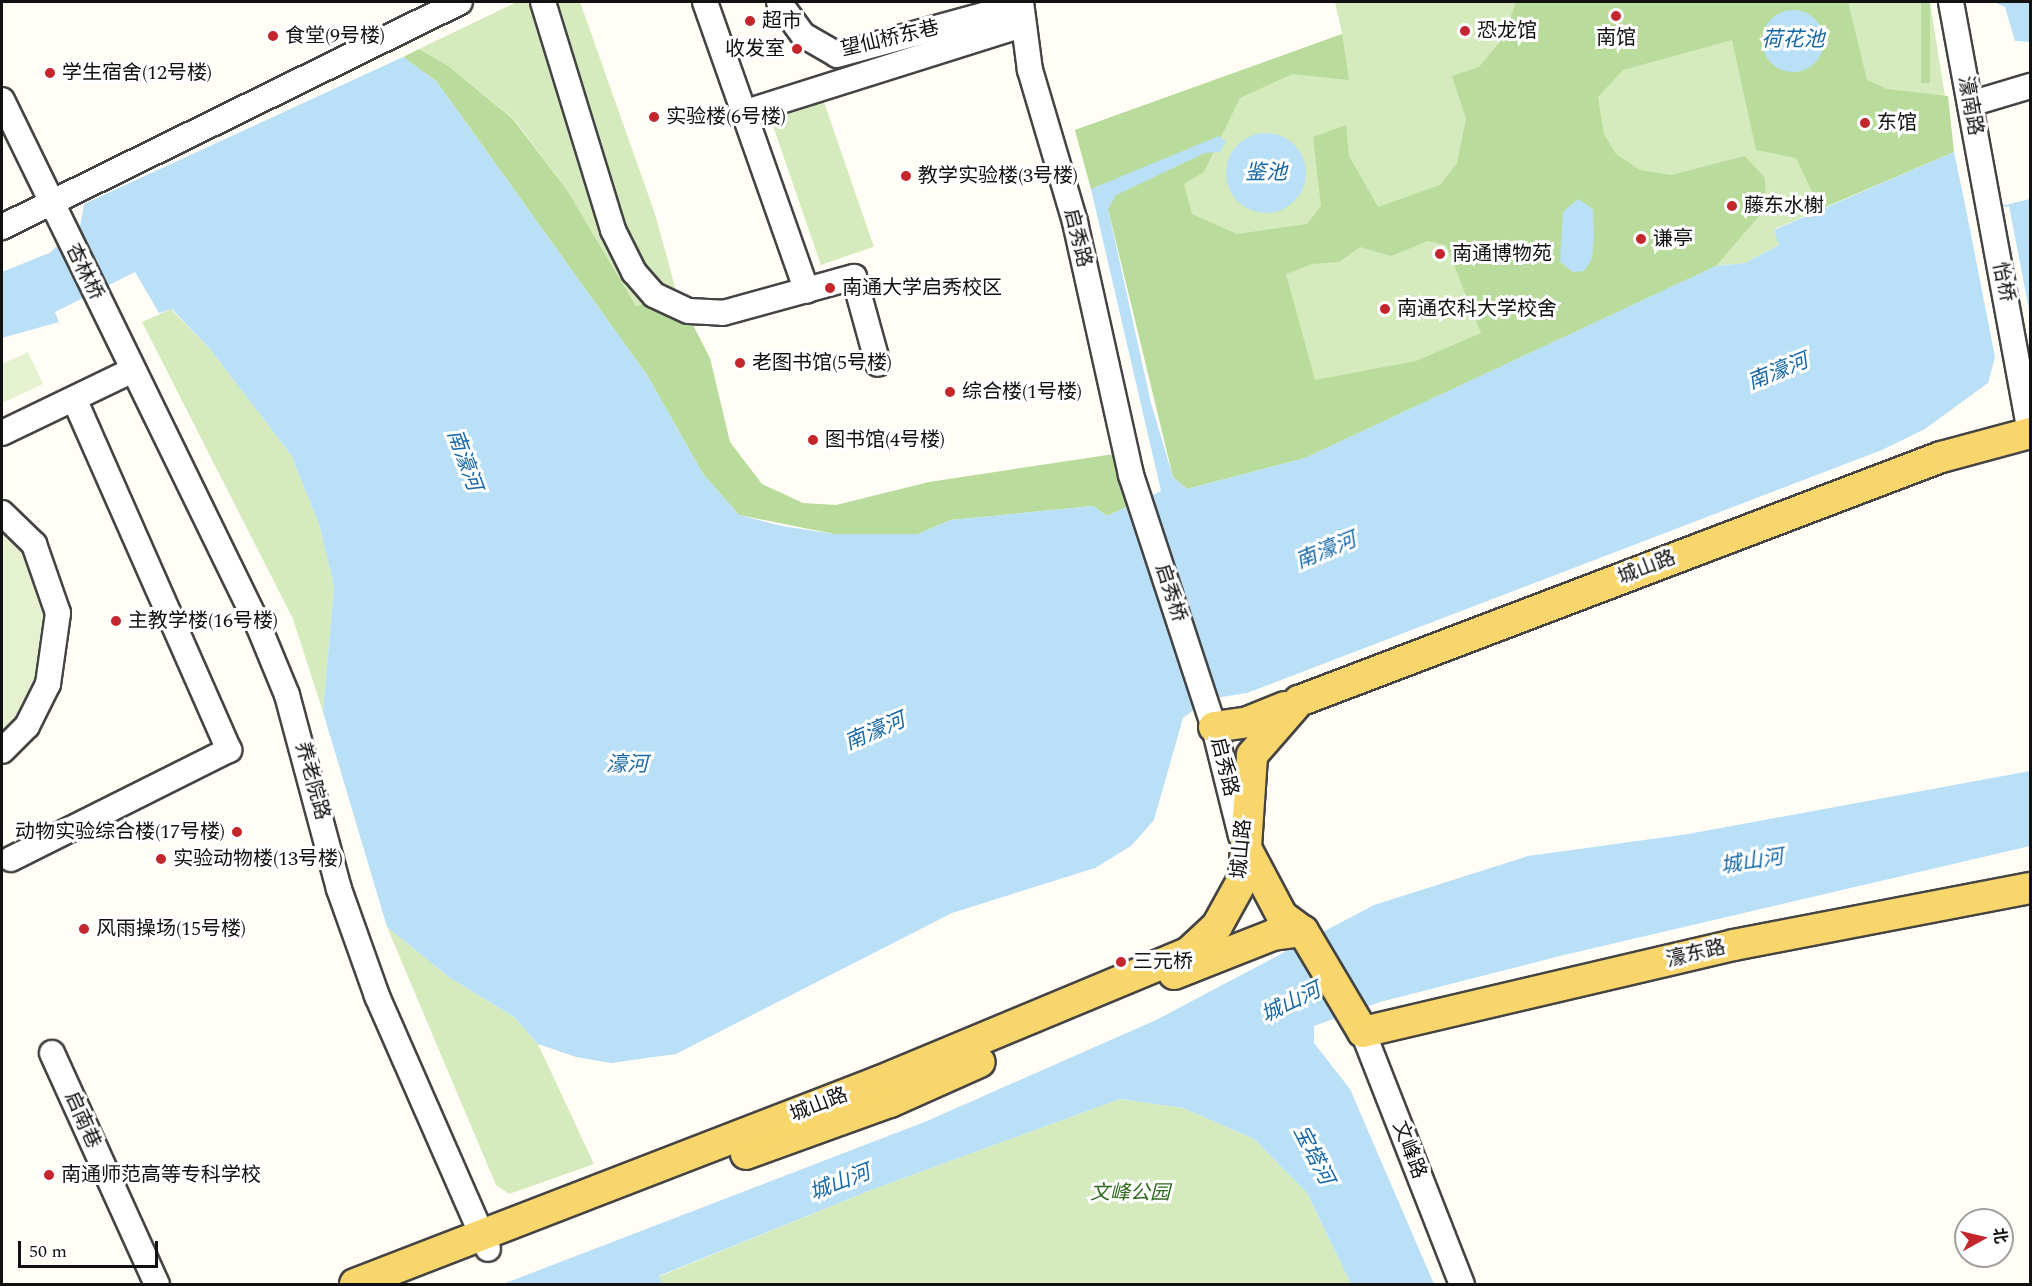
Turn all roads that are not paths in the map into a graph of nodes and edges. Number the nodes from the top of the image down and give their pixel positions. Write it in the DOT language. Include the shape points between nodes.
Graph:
graph roads {
  1 [pos="460,2"];
  2 [pos="543,2"];
  3 [pos="705,2"];
  4 [pos="779,2"];
  5 [pos="1951,2"];
  6 [pos="1021,11"];
  7 [pos="2031,86"];
  8 [pos="2,100"];
  9 [pos="1970,104"];
  10 [pos="746,112"];
  11 [pos="53,210"];
  12 [pos="1989,210"];
  13 [pos="2,227"];
  14 [pos="807,291"];
  15 [pos="110,325"];
  16 [pos="878,364"];
  17 [pos="133,370"];
  18 [pos="75,401"];
  19 [pos="2030,432"];
  20 [pos="2,434"];
  21 [pos="1131,475"];
  22 [pos="2,513"];
  23 [pos="1299,701"];
  24 [pos="1212,719"];
  25 [pos="2,751"];
  26 [pos="1242,842"];
  27 [pos="11,859"];
  28 [pos="2031,888"];
  29 [pos="1305,935"];
  30 [pos="1359,1024"];
  31 [pos="52,1053"];
  32 [pos="484,1241"];
  33 [pos="157,1284"];
  34 [pos="355,1284"];
  35 [pos="401,1284"];
  36 [pos="1462,1284"];
  1 -- 11 [label="street"];
  2 -- 14 [label="street" via="613,230 634,272 654,295 689,310 723,313"];
  3 -- 10 [label="street"];
  4 -- 6 [label="street, 望仙桥东巷" via="803,35 837,55"];
  5 -- 9 [label="street, 濠南路"];
  6 -- 10 [label="street"];
  6 -- 21 [label="street, 启秀路" via="1075,222"];
  7 -- 9 [label="street"];
  8 -- 11 [label="street"];
  9 -- 12 [label="street, 濠南路"];
  10 -- 14 [label="street"];
  11 -- 13 [label="street"];
  11 -- 15 [label="street, 杏林桥"];
  12 -- 19 [label="street, 怡桥"];
  14 -- 16 [label="street" via="854,278"];
  15 -- 17 [label="street, 养老院路"];
  17 -- 18 [label="street"];
  17 -- 32 [label="street, 养老院路" via="259,627 290,706 339,889 377,996"];
  18 -- 20 [label="street"];
  18 -- 27 [label="street" via="229,750"];
  19 -- 23 [label="main road, 城山路" via="1941,457"];
  21 -- 24 [label="street, 启秀桥"];
  22 -- 25 [label="street" via="34,544 58,613 48,684 27,726"];
  23 -- 24 [label="main road" via="1266,717"];
  23 -- 26 [label="main road, 城山路" via="1252,755"];
  24 -- 26 [label="street, 启秀路"];
  26 -- 29 [label="main road" via="1282,916"];
  26 -- 32 [label="main road, 城山路" via="1244,877 1231,906 1188,953"];
  28 -- 30 [label="main road, 濠东路" via="1734,945"];
  29 -- 30 [label="main road"];
  29 -- 32 [label="main road, 城山路" via="1273,935 1190,967 890,1102"];
  30 -- 36 [label="street, 文峰路"];
  31 -- 33 [label="street, 启南巷"];
  32 -- 34 [label="main road, 城山路"];
  32 -- 35 [label="main road, 城山路"];
}
